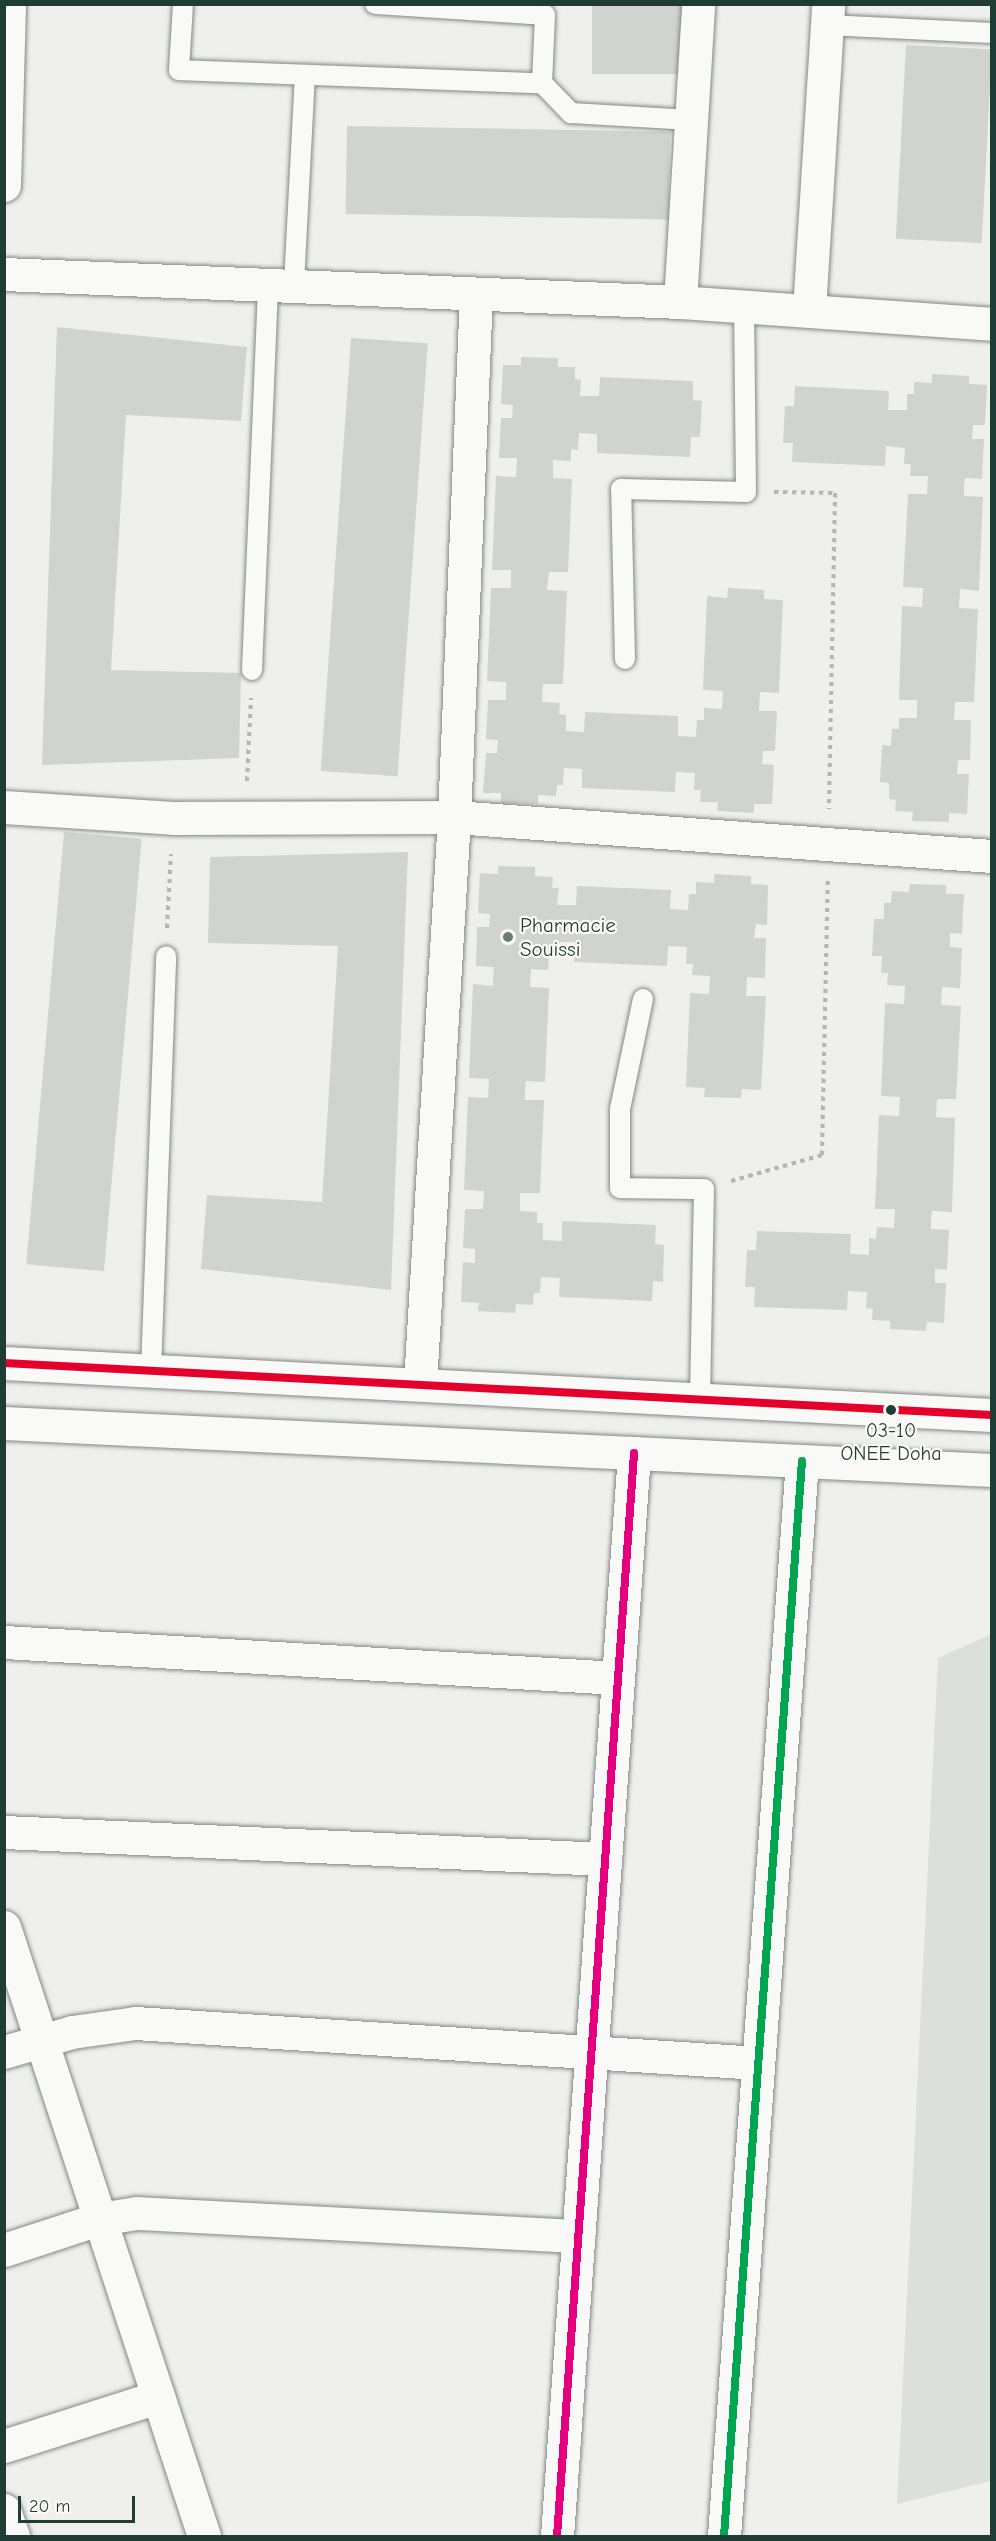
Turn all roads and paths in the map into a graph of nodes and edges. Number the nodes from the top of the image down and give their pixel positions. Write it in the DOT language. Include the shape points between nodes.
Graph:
graph roads {
  1 [pos="9,4"];
  2 [pos="183,4"];
  3 [pos="375,4"];
  4 [pos="698,4"];
  5 [pos="827,15"];
  6 [pos="992,33"];
  7 [pos="305,77"];
  8 [pos="542,83"];
  9 [pos="691,120"];
  10 [pos="4,185"];
  11 [pos="4,274"];
  12 [pos="281,284"];
  13 [pos="476,294"];
  14 [pos="680,302"];
  15 [pos="744,308"];
  16 [pos="809,310"];
  17 [pos="992,324"];
  18 [pos="625,659"];
  19 [pos="252,669"];
  20 [pos="4,807"];
  21 [pos="245,817"];
  22 [pos="454,817"];
  23 [pos="173,818"];
  24 [pos="992,856"];
  25 [pos="166,956"];
  26 [pos="643,999"];
  27 [pos="4,1363"];
  28 [pos="151,1371"];
  29 [pos="420,1383"];
  30 [pos="700,1399"];
  31 [pos="992,1415"];
  32 [pos="4,1423"];
  33 [pos="634,1453"];
  34 [pos="802,1461"];
  35 [pos="992,1470"];
  36 [pos="4,1642"];
  37 [pos="618,1678"];
  38 [pos="4,1832"];
  39 [pos="605,1859"];
  40 [pos="4,1927"];
  41 [pos="41,2040"];
  42 [pos="4,2052"];
  43 [pos="591,2052"];
  44 [pos="758,2062"];
  45 [pos="99,2219"];
  46 [pos="578,2236"];
  47 [pos="4,2250"];
  48 [pos="158,2397"];
  49 [pos="4,2446"];
  50 [pos="4,2511"];
  51 [pos="13,2536"];
  52 [pos="204,2536"];
  53 [pos="556,2536"];
  54 [pos="724,2536"];
  1 -- 10 [label="street"];
  2 -- 7 [label="lane" via="178,70"];
  3 -- 8 [label="lane" via="545,15"];
  4 -- 9 [label="street"];
  5 -- 6 [label="lane"];
  5 -- 16 [label="street"];
  7 -- 8 [label="lane"];
  7 -- 12 [label="lane"];
  8 -- 9 [label="lane" via="571,113"];
  9 -- 14 [label="street"];
  11 -- 12 [label="street"];
  12 -- 13 [label="street"];
  12 -- 19 [label="lane"];
  13 -- 14 [label="street"];
  13 -- 22 [label="street"];
  14 -- 15 [label="street"];
  15 -- 16 [label="street"];
  15 -- 18 [label="lane" via="746,492 621,489"];
  16 -- 17 [label="street"];
  19 -- 21 [label="path"];
  20 -- 23 [label="street"];
  21 -- 22 [label="street"];
  21 -- 23 [label="street"];
  22 -- 24 [label="street"];
  22 -- 29 [label="street"];
  23 -- 25 [label="path"];
  25 -- 28 [label="lane"];
  26 -- 30 [label="lane" via="620,1109 620,1188 704,1189"];
  27 -- 28 [label="street"];
  28 -- 29 [label="street"];
  29 -- 30 [label="street"];
  30 -- 31 [label="street"];
  32 -- 33 [label="street"];
  33 -- 34 [label="street"];
  33 -- 37 [label="street"];
  34 -- 35 [label="street"];
  34 -- 44 [label="street"];
  36 -- 37 [label="street"];
  37 -- 39 [label="street"];
  38 -- 39 [label="street"];
  39 -- 43 [label="street"];
  40 -- 41 [label="street"];
  41 -- 42 [label="street"];
  41 -- 43 [label="street" via="135,2023"];
  41 -- 45 [label="street"];
  43 -- 44 [label="street"];
  43 -- 46 [label="street"];
  44 -- 54 [label="street"];
  45 -- 46 [label="street" via="157,2214"];
  45 -- 47 [label="street"];
  45 -- 48 [label="street"];
  46 -- 53 [label="street"];
  48 -- 49 [label="street"];
  48 -- 52 [label="street"];
  50 -- 51 [label="street"];
}
